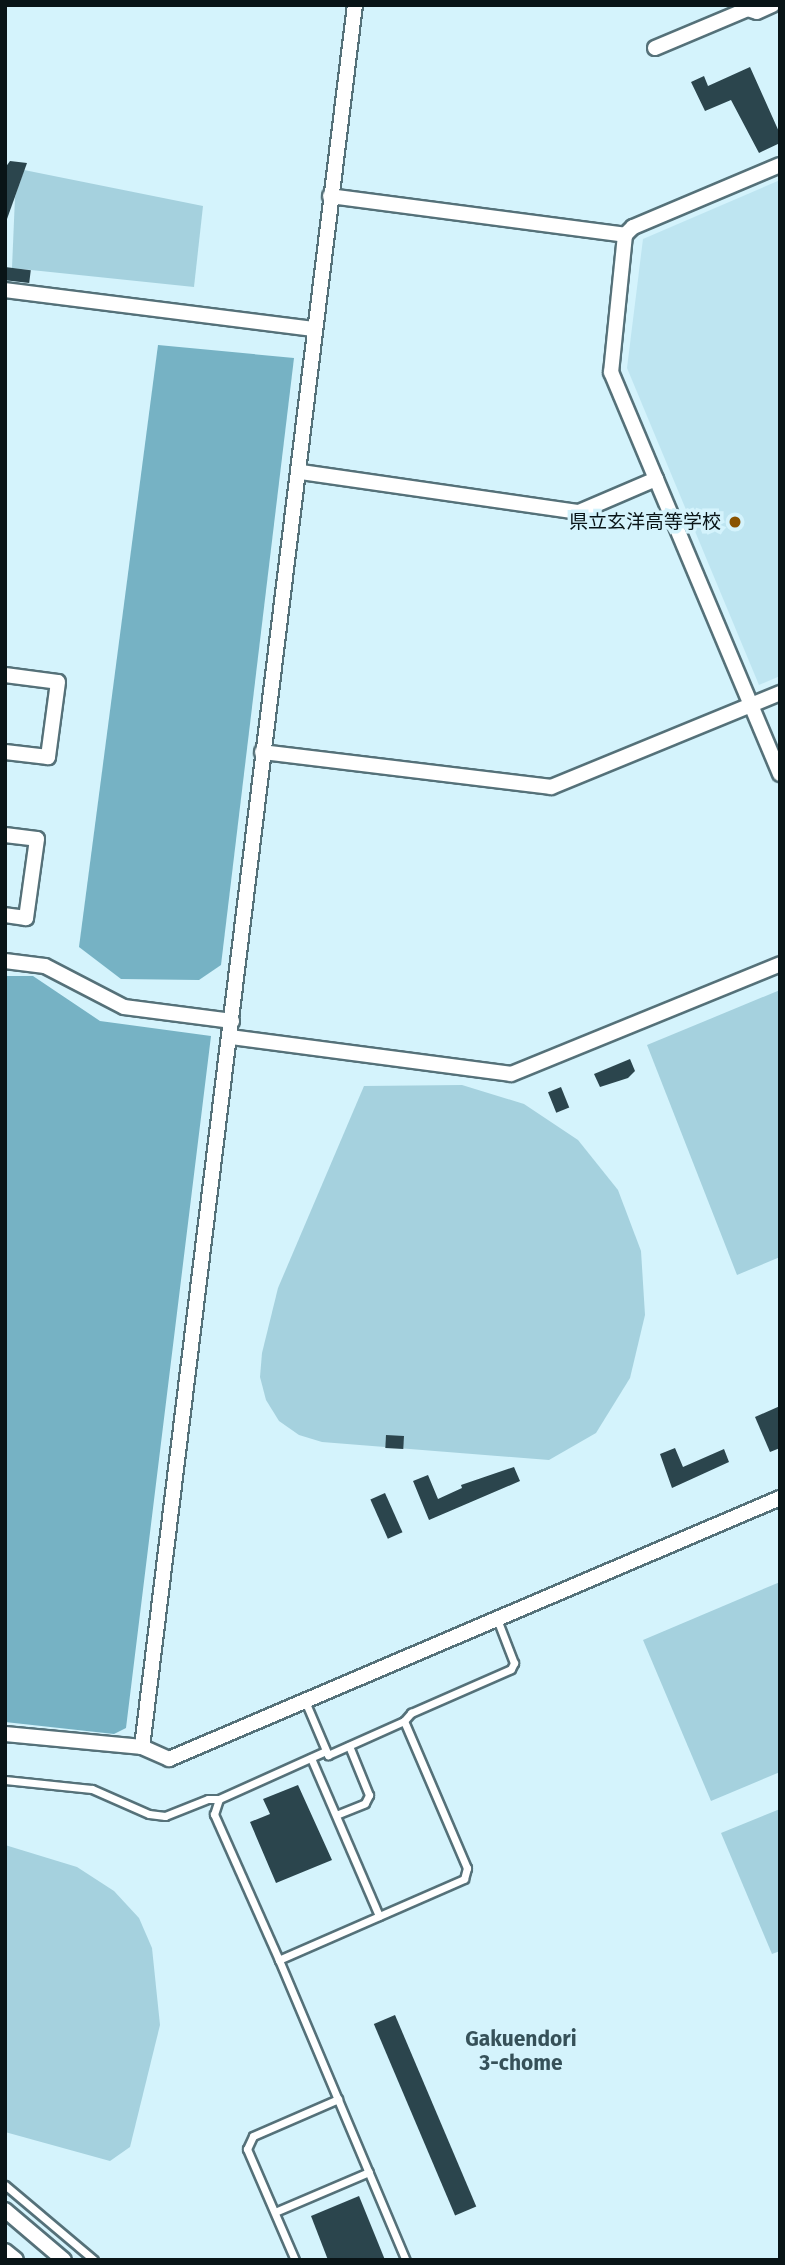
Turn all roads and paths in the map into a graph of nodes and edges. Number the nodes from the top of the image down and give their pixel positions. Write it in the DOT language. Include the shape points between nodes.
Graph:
graph roads {
  1 [pos="355,5"];
  2 [pos="772,5"];
  3 [pos="655,48"];
  4 [pos="780,164"];
  5 [pos="330,196"];
  6 [pos="625,235"];
  7 [pos="5,290"];
  8 [pos="315,329"];
  9 [pos="302,472"];
  10 [pos="656,479"];
  11 [pos="5,675"];
  12 [pos="780,693"];
  13 [pos="751,705"];
  14 [pos="5,752"];
  15 [pos="261,752"];
  16 [pos="780,774"];
  17 [pos="5,835"];
  18 [pos="5,915"];
  19 [pos="5,961"];
  20 [pos="780,964"];
  21 [pos="232,1021"];
  22 [pos="231,1037"];
  23 [pos="780,1498"];
  24 [pos="497,1619"];
  25 [pos="305,1701"];
  26 [pos="404,1721"];
  27 [pos="5,1734"];
  28 [pos="349,1746"];
  29 [pos="142,1747"];
  30 [pos="326,1751"];
  31 [pos="312,1758"];
  32 [pos="5,1780"];
  33 [pos="219,1799"];
  34 [pos="336,1815"];
  35 [pos="379,1916"];
  36 [pos="279,1960"];
  37 [pos="338,2099"];
  38 [pos="369,2172"];
  39 [pos="5,2185"];
  40 [pos="5,2210"];
  41 [pos="275,2212"];
  42 [pos="5,2251"];
  43 [pos="16,2260"];
  44 [pos="64,2260"];
  45 [pos="94,2260"];
  46 [pos="295,2260"];
  47 [pos="406,2260"];
  1 -- 5 [label="street"];
  2 -- 3 [label="street" via="757,12 748,9"];
  4 -- 6 [label="street" via="633,227"];
  5 -- 6 [label="street"];
  5 -- 8 [label="street"];
  6 -- 10 [label="street" via="611,372"];
  7 -- 8 [label="street"];
  8 -- 9 [label="street"];
  9 -- 10 [label="street" via="579,512"];
  9 -- 15 [label="street"];
  10 -- 13 [label="street"];
  11 -- 14 [label="street" via="58,682 48,757"];
  12 -- 13 [label="street"];
  13 -- 15 [label="street" via="551,787"];
  13 -- 16 [label="street"];
  15 -- 21 [label="street"];
  17 -- 18 [label="street" via="37,839 26,918"];
  19 -- 21 [label="street" via="45,966 124,1007"];
  20 -- 22 [label="street" via="511,1074"];
  21 -- 22 [label="street"];
  22 -- 29 [label="street"];
  23 -- 24 [label="street"];
  24 -- 25 [label="street"];
  24 -- 26 [label="lane" via="514,1663 511,1669 411,1713"];
  25 -- 29 [label="street" via="169,1759"];
  25 -- 30 [label="lane"];
  26 -- 28 [label="lane"];
  26 -- 35 [label="lane" via="467,1868 464,1879"];
  27 -- 29 [label="street"];
  28 -- 30 [label="lane" via="328,1755"];
  28 -- 34 [label="lane" via="369,1795 365,1804"];
  30 -- 31 [label="lane"];
  31 -- 33 [label="lane"];
  31 -- 34 [label="lane"];
  32 -- 33 [label="lane" via="92,1789 149,1814 165,1816"];
  33 -- 36 [label="lane" via="214,1814"];
  34 -- 35 [label="lane"];
  35 -- 36 [label="lane"];
  36 -- 37 [label="lane"];
  37 -- 38 [label="lane"];
  37 -- 41 [label="lane" via="253,2136 247,2148"];
  38 -- 41 [label="lane"];
  38 -- 47 [label="lane"];
  39 -- 45 [label="lane"];
  40 -- 44 [label="street"];
  41 -- 46 [label="lane"];
  42 -- 43 [label="street"];
}
